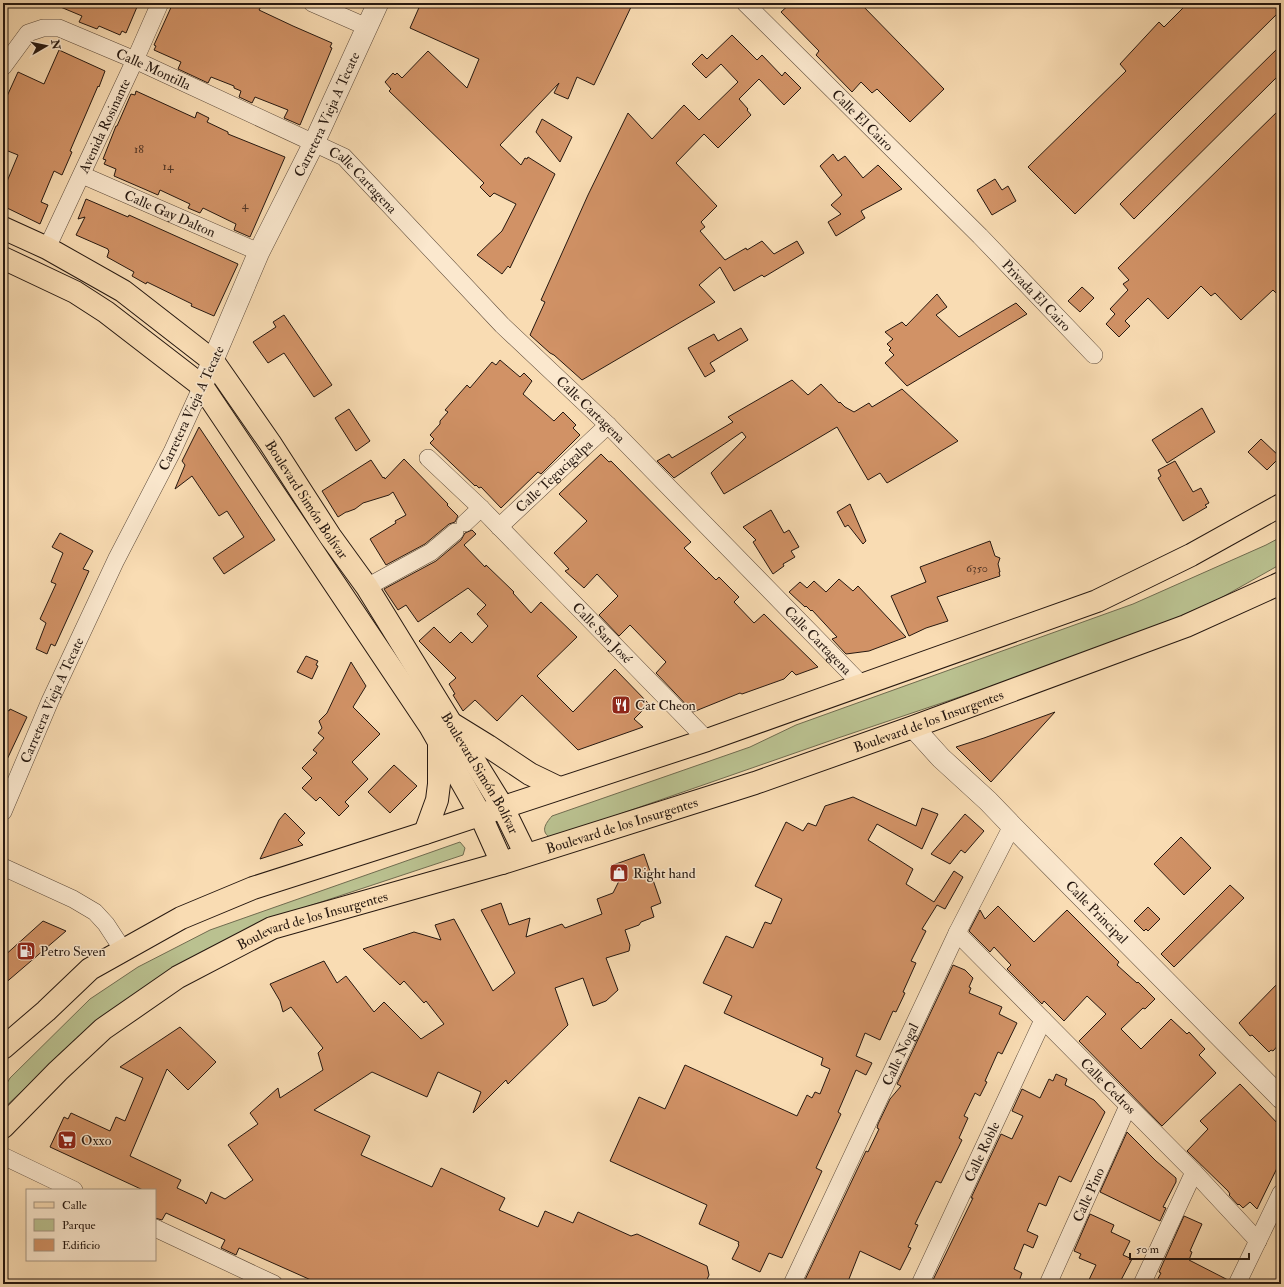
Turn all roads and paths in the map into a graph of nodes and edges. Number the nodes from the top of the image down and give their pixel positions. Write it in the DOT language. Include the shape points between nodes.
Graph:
graph roads {
  1 [pos="160,3"];
  2 [pos="312,3"];
  3 [pos="378,3"];
  4 [pos="745,3"];
  5 [pos="367,27"];
  6 [pos="135,60"];
  7 [pos="3,67"];
  8 [pos="314,143"];
  9 [pos="82,175"];
  10 [pos="3,228"];
  11 [pos="980,236"];
  12 [pos="47,248"];
  13 [pos="259,252"];
  14 [pos="3,258"];
  15 [pos="1094,355"];
  16 [pos="213,361"];
  17 [pos="202,386"];
  18 [pos="608,426"];
  19 [pos="428,458"];
  20 [pos="1281,505"];
  21 [pos="481,508"];
  22 [pos="498,526"];
  23 [pos="1281,582"];
  24 [pos="367,587"];
  25 [pos="862,685"];
  26 [pos="913,727"];
  27 [pos="445,732"];
  28 [pos="707,740"];
  29 [pos="559,788"];
  30 [pos="502,806"];
  31 [pos="3,812"];
  32 [pos="480,814"];
  33 [pos="1012,826"];
  34 [pos="425,833"];
  35 [pos="526,855"];
  36 [pos="502,862"];
  37 [pos="3,867"];
  38 [pos="957,933"];
  39 [pos="123,950"];
  40 [pos="1043,1020"];
  41 [pos="3,1048"];
  42 [pos="1281,1098"];
  43 [pos="1128,1106"];
  44 [pos="3,1127"];
  45 [pos="3,1156"];
  46 [pos="1194,1172"];
  47 [pos="72,1189"];
  48 [pos="1281,1194"];
  49 [pos="156,1228"];
  50 [pos="1258,1240"];
  51 [pos="274,1284"];
  52 [pos="792,1284"];
  53 [pos="920,1284"];
  54 [pos="1048,1284"];
  55 [pos="1142,1284"];
  56 [pos="1237,1284"];
  1 -- 6 [label="street, Avenida Rosinante"];
  2 -- 5 [label="street"];
  3 -- 5 [label="street, Carretera Vieja A Tecate"];
  4 -- 11 [label="street, Calle El Cairo"];
  5 -- 8 [label="street, Carretera Vieja A Tecate"];
  6 -- 7 [label="street, Calle Montilla" via="59,28 43,28 28,33"];
  6 -- 8 [label="street, Calle Montilla"];
  6 -- 9 [label="street, Avenida Rosinante"];
  8 -- 13 [label="street, Carretera Vieja A Tecate"];
  8 -- 18 [label="street, Calle Cartagena" via="344,158 502,325"];
  9 -- 12 [label="street, Avenida Rosinante"];
  9 -- 13 [label="street, Calle Gay Dalton"];
  10 -- 12 [label="main road, Boulevard Simón Bolívar"];
  11 -- 15 [label="street, Privada El Cairo"];
  12 -- 16 [label="main road, Boulevard Simón Bolívar" via="123,291"];
  13 -- 16 [label="street, Carretera Vieja A Tecate"];
  14 -- 17 [label="main road, Boulevard Simón Bolívar" via="75,292 106,312"];
  16 -- 17 [label="street, Carretera Vieja A Tecate"];
  16 -- 24 [label="main road, Boulevard Simón Bolívar"];
  17 -- 27 [label="main road, Boulevard Simón Bolívar"];
  17 -- 31 [label="street, Carretera Vieja A Tecate" via="50,701"];
  18 -- 22 [label="street, Calle Tegucigalpa"];
  18 -- 25 [label="street, Calle Cartagena"];
  19 -- 21 [label="street, Calle San José"];
  20 -- 25 [label="main road" via="1192,555 1097,601"];
  21 -- 22 [label="street, Calle San José"];
  21 -- 24 [label="street" via="431,552"];
  22 -- 28 [label="street, Calle San José"];
  23 -- 26 [label="main road, Boulevard de los Insurgentes" via="1186,626"];
  24 -- 27 [label="main road, Boulevard Simón Bolívar"];
  25 -- 28 [label="main road"];
  26 -- 33 [label="street, Calle Principal" via="941,758"];
  26 -- 35 [label="main road, Boulevard de los Insurgentes" via="755,783"];
  27 -- 29 [label="main road" via="488,746 530,774"];
  27 -- 30 [label="main road, Boulevard Simón Bolívar"];
  27 -- 32 [label="main road, Boulevard Simón Bolívar"];
  27 -- 34 [label="main road" via="437,800"];
  28 -- 29 [label="main road"];
  29 -- 30 [label="main road"];
  30 -- 32 [label="main road"];
  30 -- 35 [label="main road, Boulevard Simón Bolívar"];
  32 -- 34 [label="main road"];
  32 -- 36 [label="main road, Boulevard Simón Bolívar"];
  33 -- 38 [label="street, Calle Nogal"];
  33 -- 42 [label="street, Calle Principal"];
  34 -- 39 [label="main road" via="253,888 181,918"];
  35 -- 36 [label="main road, Boulevard de los Insurgentes"];
  36 -- 44 [label="main road, Boulevard de los Insurgentes" via="272,928 178,976 103,1029"];
  37 -- 39 [label="street" via="73,899 95,912"];
  38 -- 40 [label="street, Calle Cedros"];
  38 -- 52 [label="street, Calle Nogal"];
  39 -- 41 [label="main road" via="90,969"];
  40 -- 43 [label="street, Calle Cedros"];
  40 -- 53 [label="street, Calle Roble"];
  43 -- 46 [label="street, Calle Cedros"];
  43 -- 54 [label="street, Calle Pino"];
  45 -- 47 [label="street"];
  46 -- 50 [label="street, Calle Cedros"];
  46 -- 55 [label="street"];
  48 -- 50 [label="street"];
  49 -- 51 [label="street"];
  50 -- 56 [label="street"];
}
